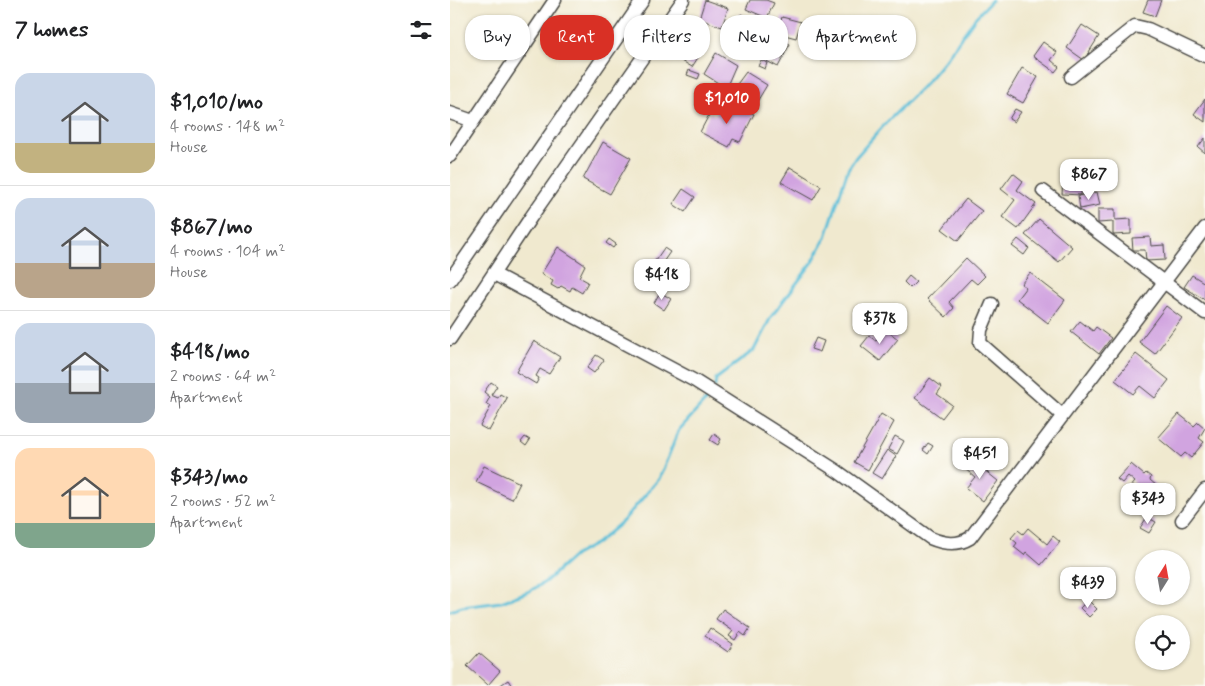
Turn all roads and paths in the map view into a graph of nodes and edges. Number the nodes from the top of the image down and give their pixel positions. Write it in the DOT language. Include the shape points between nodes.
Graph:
graph roads {
  1 [pos="555,0"];
  2 [pos="643,0"];
  3 [pos="683,0"];
  4 [pos="1205,56"];
  5 [pos="1070,77"];
  6 [pos="450,113"];
  7 [pos="473,121"];
  8 [pos="450,156"];
  9 [pos="1043,191"];
  10 [pos="1205,228"];
  11 [pos="494,274"];
  12 [pos="450,280"];
  13 [pos="1164,282"];
  14 [pos="992,304"];
  15 [pos="1205,313"];
  16 [pos="450,340"];
  17 [pos="1062,415"];
  18 [pos="1205,490"];
  19 [pos="1182,520"];
  1 -- 7 [label="street"];
  2 -- 12 [label="street"];
  3 -- 11 [label="street"];
  4 -- 5 [label="street" via="1135,26"];
  6 -- 7 [label="street"];
  7 -- 8 [label="street"];
  9 -- 13 [label="street"];
  10 -- 13 [label="street"];
  11 -- 16 [label="street"];
  11 -- 17 [label="street" via="695,381 837,472 930,538 946,543 961,543 970,538"];
  13 -- 15 [label="street"];
  13 -- 17 [label="street"];
  14 -- 17 [label="street" via="981,330 980,342"];
  18 -- 19 [label="street"];
}
